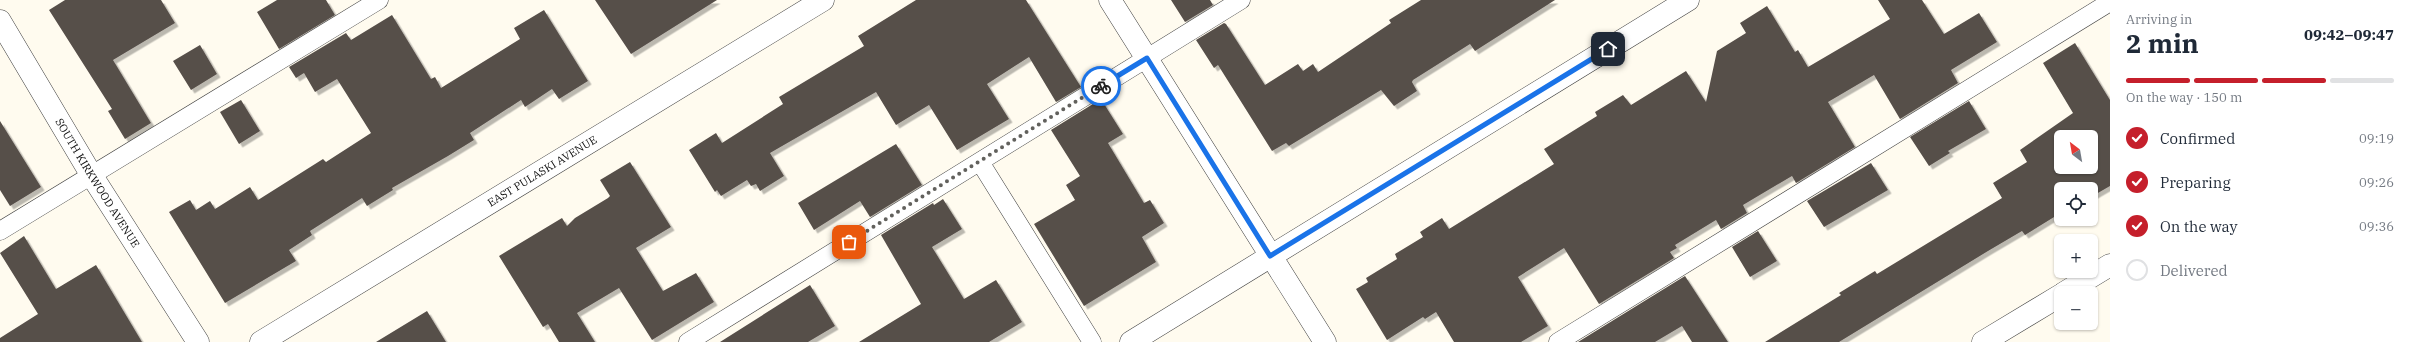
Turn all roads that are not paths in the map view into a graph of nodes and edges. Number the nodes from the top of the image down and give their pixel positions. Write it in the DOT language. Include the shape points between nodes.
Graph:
graph roads {
  1 [pos="379,0"];
  2 [pos="823,0"];
  3 [pos="1110,0"];
  4 [pos="1242,0"];
  5 [pos="1688,0"];
  6 [pos="2110,2"];
  7 [pos="0,21"];
  8 [pos="1147,58"];
  9 [pos="980,162"];
  10 [pos="92,176"];
  11 [pos="0,231"];
  12 [pos="1270,256"];
  13 [pos="2110,265"];
  14 [pos="2076,286"];
  15 [pos="2054,299"];
  16 [pos="198,342"];
  17 [pos="261,342"];
  18 [pos="688,342"];
  19 [pos="1092,342"];
  20 [pos="1131,342"];
  21 [pos="1325,342"];
  22 [pos="1558,342"];
  23 [pos="1983,342"];
  1 -- 10 [label="lane"];
  2 -- 17 [label="street, EAST PULASKI AVENUE"];
  3 -- 8 [label="street"];
  4 -- 8 [label="lane"];
  5 -- 12 [label="street"];
  6 -- 22 [label="lane"];
  7 -- 10 [label="street, SOUTH KIRKWOOD AVENUE"];
  8 -- 9 [label="lane"];
  8 -- 12 [label="street"];
  9 -- 18 [label="lane"];
  9 -- 19 [label="lane"];
  10 -- 11 [label="lane"];
  10 -- 16 [label="street, SOUTH KIRKWOOD AVENUE"];
  12 -- 20 [label="street"];
  12 -- 21 [label="street"];
  13 -- 14 [label="street"];
  15 -- 23 [label="street"];
}
